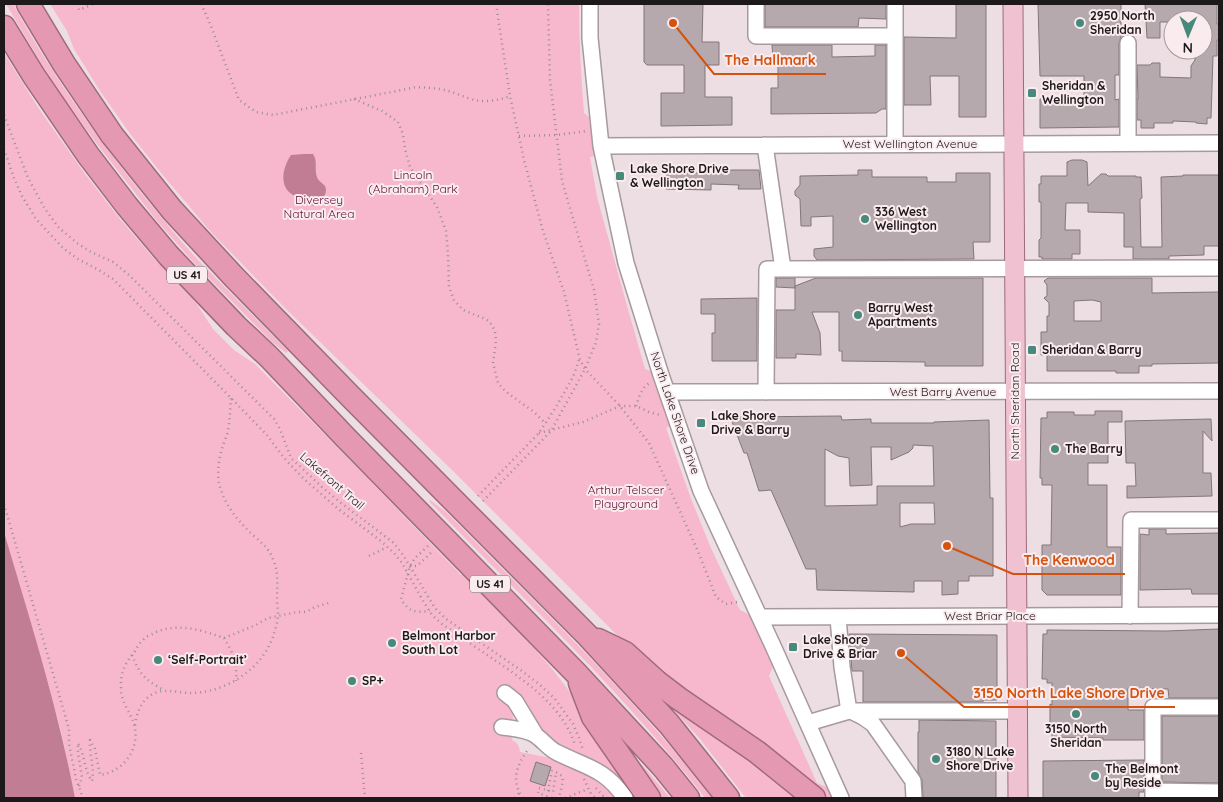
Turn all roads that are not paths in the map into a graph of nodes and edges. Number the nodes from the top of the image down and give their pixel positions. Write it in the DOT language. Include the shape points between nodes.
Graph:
graph roads {
  1 [pos="28,4"];
  2 [pos="590,4"];
  3 [pos="756,4"];
  4 [pos="895,4"];
  5 [pos="1013,4"];
  6 [pos="4,27"];
  7 [pos="895,36"];
  8 [pos="1128,43"];
  9 [pos="1219,143"];
  10 [pos="895,144"];
  11 [pos="1014,144"];
  12 [pos="1128,144"];
  13 [pos="765,145"];
  14 [pos="601,146"];
  15 [pos="1219,268"];
  16 [pos="783,269"];
  17 [pos="1014,269"];
  18 [pos="667,392"];
  19 [pos="766,392"];
  20 [pos="1015,392"];
  21 [pos="1219,392"];
  22 [pos="1219,520"];
  23 [pos="1219,615"];
  24 [pos="1017,616"];
  25 [pos="1130,616"];
  26 [pos="760,617"];
  27 [pos="838,617"];
  28 [pos="588,636"];
  29 [pos="576,673"];
  30 [pos="505,693"];
  31 [pos="508,708"];
  32 [pos="1219,708"];
  33 [pos="849,711"];
  34 [pos="1018,711"];
  35 [pos="522,715"];
  36 [pos="808,723"];
  37 [pos="506,732"];
  38 [pos="536,735"];
  39 [pos="1219,792"];
  40 [pos="1153,795"];
  41 [pos="625,798"];
  42 [pos="649,798"];
  43 [pos="688,798"];
  44 [pos="728,798"];
  45 [pos="814,798"];
  46 [pos="841,798"];
  47 [pos="914,798"];
  48 [pos="1018,798"];
  1 -- 28 [label="highway, US 41" via="112,134 172,210 268,312"];
  2 -- 14 [label="street, North Lake Shore Drive" via="590,38"];
  3 -- 7 [label="street" via="756,36"];
  4 -- 7 [label="street"];
  5 -- 11 [label="main road, North Sheridan Road"];
  6 -- 29 [label="highway, US 41" via="88,155 169,256"];
  7 -- 10 [label="street"];
  8 -- 12 [label="street"];
  9 -- 12 [label="street, West Wellington Avenue"];
  10 -- 11 [label="street, West Wellington Avenue"];
  10 -- 13 [label="street, West Wellington Avenue"];
  11 -- 12 [label="street, West Wellington Avenue"];
  11 -- 17 [label="main road, North Sheridan Road"];
  13 -- 14 [label="street, West Wellington Avenue"];
  13 -- 16 [label="street"];
  14 -- 18 [label="street, North Lake Shore Drive" via="626,263"];
  15 -- 17 [label="street"];
  16 -- 17 [label="street"];
  16 -- 19 [label="street" via="767,269"];
  17 -- 20 [label="main road, North Sheridan Road"];
  18 -- 19 [label="street, West Barry Avenue"];
  18 -- 26 [label="street, North Lake Shore Drive" via="701,491"];
  19 -- 20 [label="street, West Barry Avenue"];
  20 -- 21 [label="street, West Barry Avenue"];
  20 -- 24 [label="main road, North Sheridan Road"];
  22 -- 25 [label="street" via="1131,520"];
  23 -- 25 [label="street, West Briar Place"];
  24 -- 25 [label="street, West Briar Place"];
  24 -- 27 [label="street, West Briar Place"];
  24 -- 34 [label="main road, North Sheridan Road"];
  26 -- 27 [label="street, West Briar Place"];
  26 -- 36 [label="street, North Lake Shore Drive"];
  27 -- 33 [label="street"];
  28 -- 44 [label="highway, US 41" via="668,724"];
  28 -- 45 [label="highway" via="625,653 657,682 757,752"];
  29 -- 42 [label="highway" via="593,717"];
  29 -- 43 [label="highway, US 41"];
  30 -- 35 [label="street" via="515,701"];
  31 -- 35 [label="street"];
  32 -- 40 [label="street" via="1153,707"];
  33 -- 34 [label="street"];
  33 -- 36 [label="street"];
  33 -- 47 [label="street" via="873,724 913,780"];
  34 -- 48 [label="main road, North Sheridan Road"];
  35 -- 38 [label="street"];
  36 -- 46 [label="street, North Lake Shore Drive"];
  37 -- 38 [label="street" via="512,728"];
  38 -- 41 [label="street" via="555,752 599,771"];
  39 -- 40 [label="street"];
}
